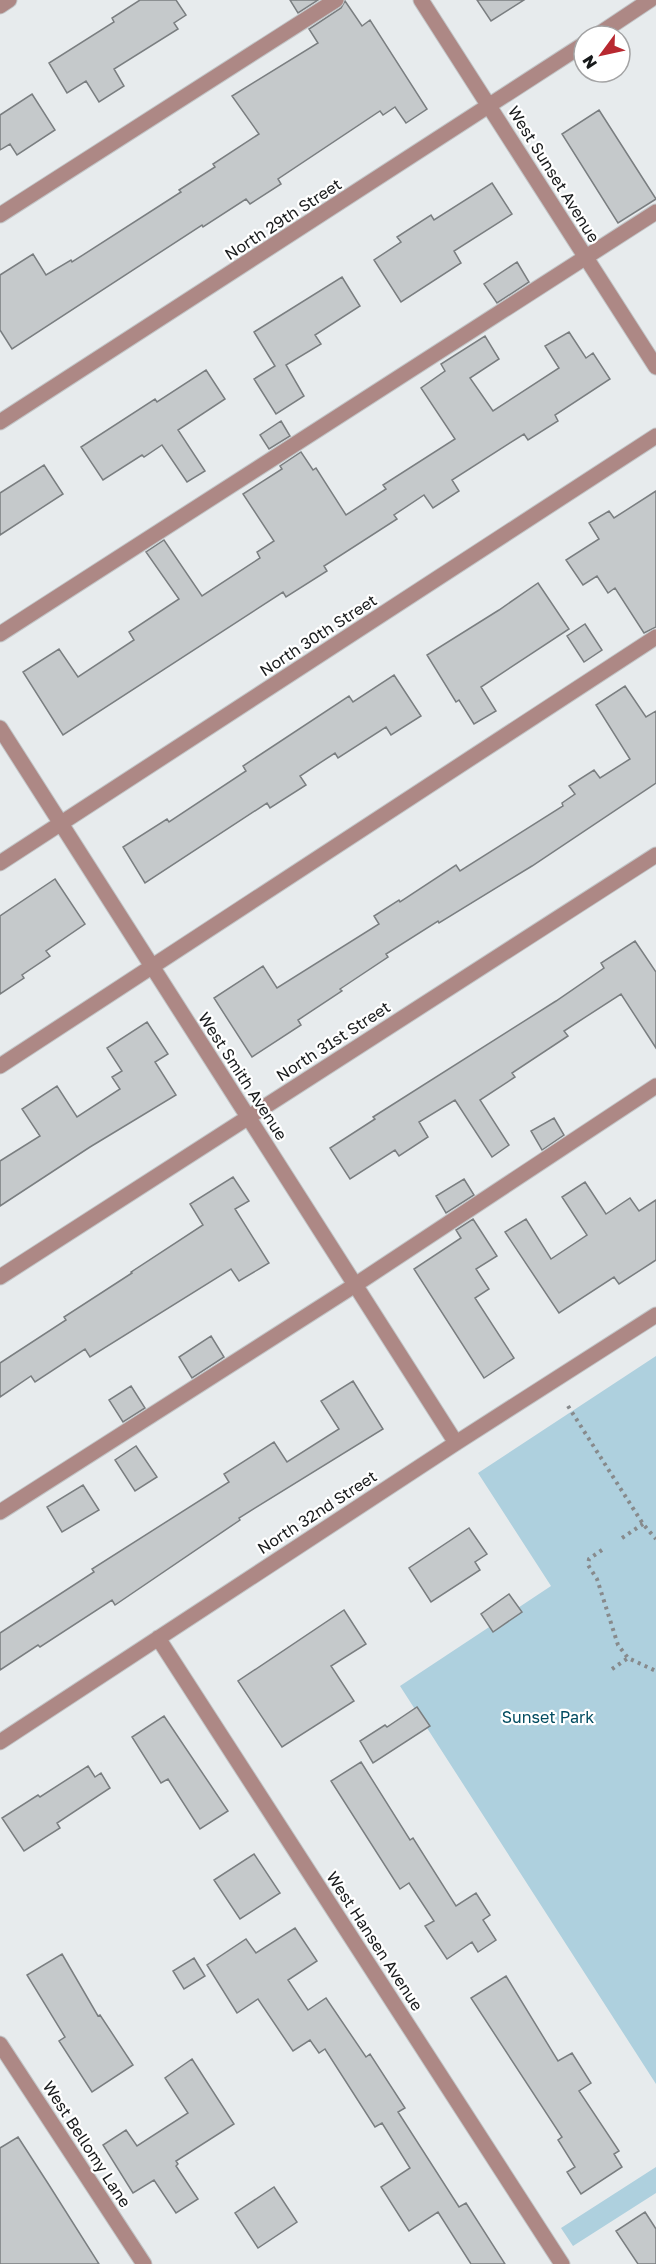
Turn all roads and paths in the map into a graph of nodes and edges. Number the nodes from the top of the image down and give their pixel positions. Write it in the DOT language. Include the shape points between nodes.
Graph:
graph roads {
  1 [pos="9,0"];
  2 [pos="336,0"];
  3 [pos="422,0"];
  4 [pos="650,0"];
  5 [pos="0,6"];
  6 [pos="614,24"];
  7 [pos="572,52"];
  8 [pos="490,107"];
  9 [pos="656,212"];
  10 [pos="0,215"];
  11 [pos="586,257"];
  12 [pos="656,367"];
  13 [pos="0,422"];
  14 [pos="656,436"];
  15 [pos="0,634"];
  16 [pos="656,637"];
  17 [pos="0,728"];
  18 [pos="61,824"];
  19 [pos="656,855"];
  20 [pos="0,863"];
  21 [pos="152,966"];
  22 [pos="0,1066"];
  23 [pos="656,1086"];
  24 [pos="248,1117"];
  25 [pos="0,1277"];
  26 [pos="355,1285"];
  27 [pos="656,1315"];
  28 [pos="568,1406"];
  29 [pos="456,1443"];
  30 [pos="0,1512"];
  31 [pos="643,1524"];
  32 [pos="622,1538"];
  33 [pos="656,1539"];
  34 [pos="602,1550"];
  35 [pos="158,1638"];
  36 [pos="628,1658"];
  37 [pos="612,1669"];
  38 [pos="656,1671"];
  39 [pos="0,1742"];
  40 [pos="0,2044"];
  41 [pos="144,2264"];
  42 [pos="562,2264"];
  1 -- 5 [label="street"];
  2 -- 10 [label="street"];
  3 -- 8 [label="street, West Sunset Avenue"];
  4 -- 6 [label="street"];
  7 -- 8 [label="street, North 29th Street"];
  8 -- 11 [label="street, West Sunset Avenue"];
  8 -- 13 [label="street, North 29th Street"];
  9 -- 11 [label="street"];
  11 -- 12 [label="street, West Sunset Avenue"];
  11 -- 15 [label="street"];
  14 -- 18 [label="street, North 30th Street"];
  16 -- 21 [label="street"];
  17 -- 18 [label="street, West Smith Avenue"];
  18 -- 20 [label="street, North 30th Street"];
  18 -- 21 [label="street, West Smith Avenue"];
  19 -- 24 [label="street, North 31st Street"];
  21 -- 22 [label="street"];
  21 -- 24 [label="street, West Smith Avenue"];
  23 -- 26 [label="street"];
  24 -- 25 [label="street, North 31st Street"];
  24 -- 26 [label="street, West Smith Avenue"];
  26 -- 29 [label="street, West Smith Avenue"];
  26 -- 30 [label="street"];
  27 -- 29 [label="street, North 32nd Street"];
  28 -- 31 [label="path"];
  29 -- 35 [label="street, North 32nd Street"];
  31 -- 32 [label="path"];
  31 -- 33 [label="path"];
  34 -- 36 [label="path" via="589,1559 588,1565 597,1579 618,1645"];
  35 -- 39 [label="street, North 32nd Street"];
  35 -- 42 [label="street, West Hansen Avenue"];
  36 -- 37 [label="path"];
  36 -- 38 [label="path"];
  40 -- 41 [label="street, West Bellomy Lane"];
}
